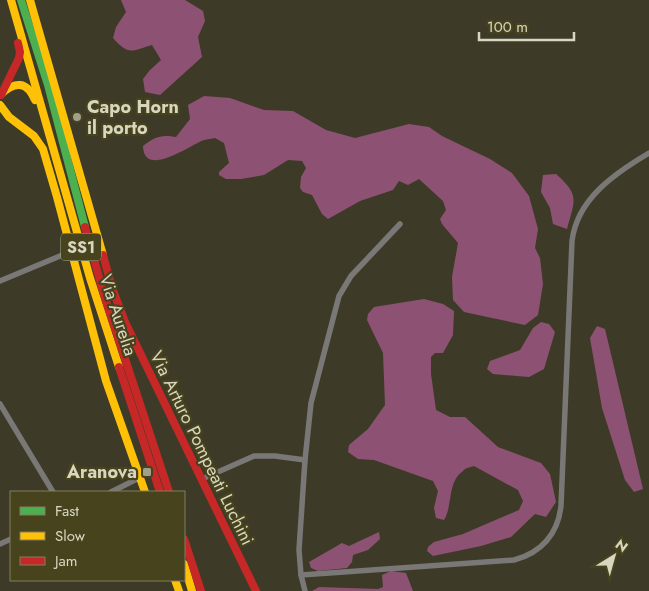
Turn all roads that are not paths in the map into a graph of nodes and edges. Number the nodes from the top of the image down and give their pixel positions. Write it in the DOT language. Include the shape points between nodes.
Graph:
graph roads {
  1 [pos="10,0"];
  2 [pos="21,0"];
  3 [pos="30,0"];
  4 [pos="0,96"];
  5 [pos="0,105"];
  6 [pos="52,142"];
  7 [pos="649,153"];
  8 [pos="400,224"];
  9 [pos="72,251"];
  10 [pos="0,281"];
  11 [pos="0,404"];
  12 [pos="305,460"];
  13 [pos="139,478"];
  14 [pos="202,479"];
  15 [pos="52,491"];
  16 [pos="113,491"];
  17 [pos="145,491"];
  18 [pos="160,491"];
  19 [pos="169,491"];
  20 [pos="185,541"];
  21 [pos="185,567"];
  22 [pos="301,575"];
  23 [pos="192,591"];
  24 [pos="201,591"];
  25 [pos="256,591"];
  26 [pos="305,591"];
  1 -- 4 [label="main road" via="20,54"];
  1 -- 6 [label="main road, Via Aurelia / SS1"];
  2 -- 19 [label="main road, Via Aurelia / SS1" via="48,85 104,294"];
  3 -- 14 [label="main road, Via Arturo Pompeati Luchini" via="112,288 134,343"];
  4 -- 6 [label="main road" via="16,85 30,89"];
  5 -- 9 [label="main road" via="6,115 32,133 42,145"];
  6 -- 18 [label="main road, Via Aurelia / SS1" via="90,278"];
  7 -- 22 [label="street" via="597,190 584,205 575,224 561,506 548,541 532,553 514,560"];
  8 -- 12 [label="street" via="340,292 311,403"];
  9 -- 10 [label="street"];
  9 -- 13 [label="main road" via="102,370"];
  11 -- 15 [label="street"];
  12 -- 14 [label="street" via="254,456"];
  12 -- 22 [label="street" via="298,550"];
  13 -- 16 [label="street"];
  13 -- 17 [label="main road"];
  14 -- 25 [label="main road, Via Arturo Pompeati Luchini"];
  20 -- 24 [label="main road"];
  21 -- 23 [label="main road"];
  22 -- 26 [label="street"];
}
